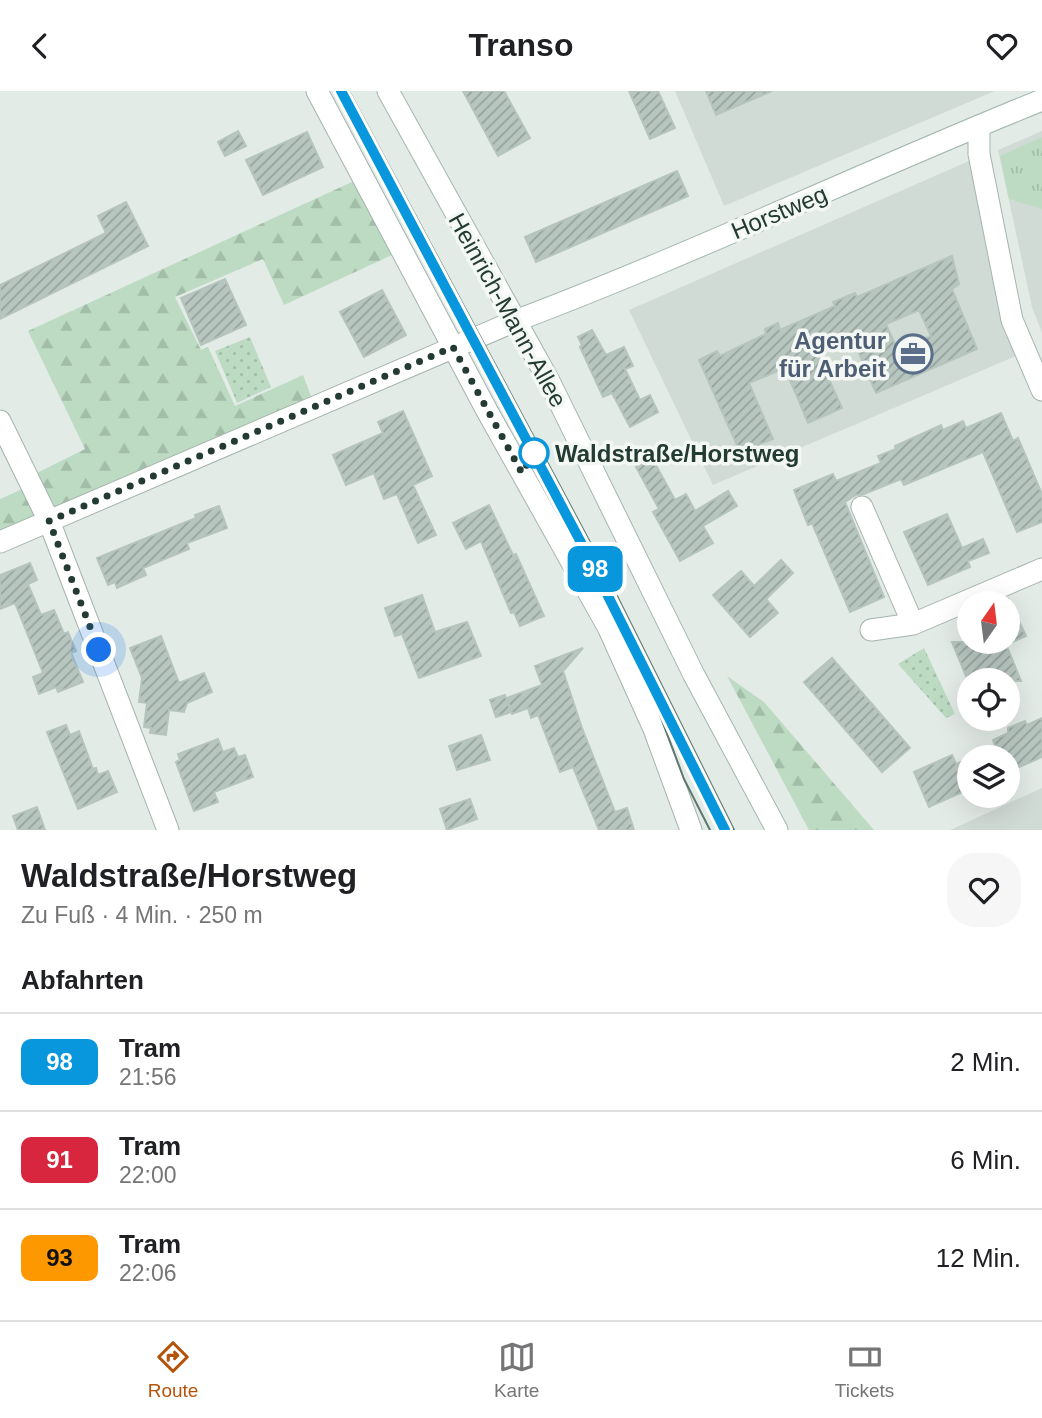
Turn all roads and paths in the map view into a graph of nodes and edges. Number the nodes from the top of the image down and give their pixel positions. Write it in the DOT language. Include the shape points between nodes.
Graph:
graph roads {
  1 [pos="317,91"];
  2 [pos="388,91"];
  3 [pos="1042,100"];
  4 [pos="979,125"];
  5 [pos="515,321"];
  6 [pos="453,347"];
  7 [pos="1042,390"];
  8 [pos="0,421"];
  9 [pos="862,507"];
  10 [pos="49,521"];
  11 [pos="0,542"];
  12 [pos="1042,569"];
  13 [pos="913,624"];
  14 [pos="871,630"];
  15 [pos="168,830"];
  16 [pos="691,830"];
  17 [pos="777,830"];
  1 -- 6 [label="street"];
  2 -- 5 [label="street, Heinrich-Mann-Allee"];
  3 -- 4 [label="street, Horstweg"];
  4 -- 5 [label="street, Horstweg" via="767,219"];
  4 -- 7 [label="street" via="979,154 1012,320"];
  5 -- 6 [label="street, Horstweg"];
  5 -- 17 [label="street, Heinrich-Mann-Allee"];
  6 -- 10 [label="street, Horstweg"];
  6 -- 16 [label="street" via="608,627 654,730"];
  8 -- 10 [label="street"];
  9 -- 13 [label="street"];
  10 -- 11 [label="street, Horstweg"];
  10 -- 15 [label="street"];
  12 -- 13 [label="street"];
  13 -- 14 [label="street"];
}
